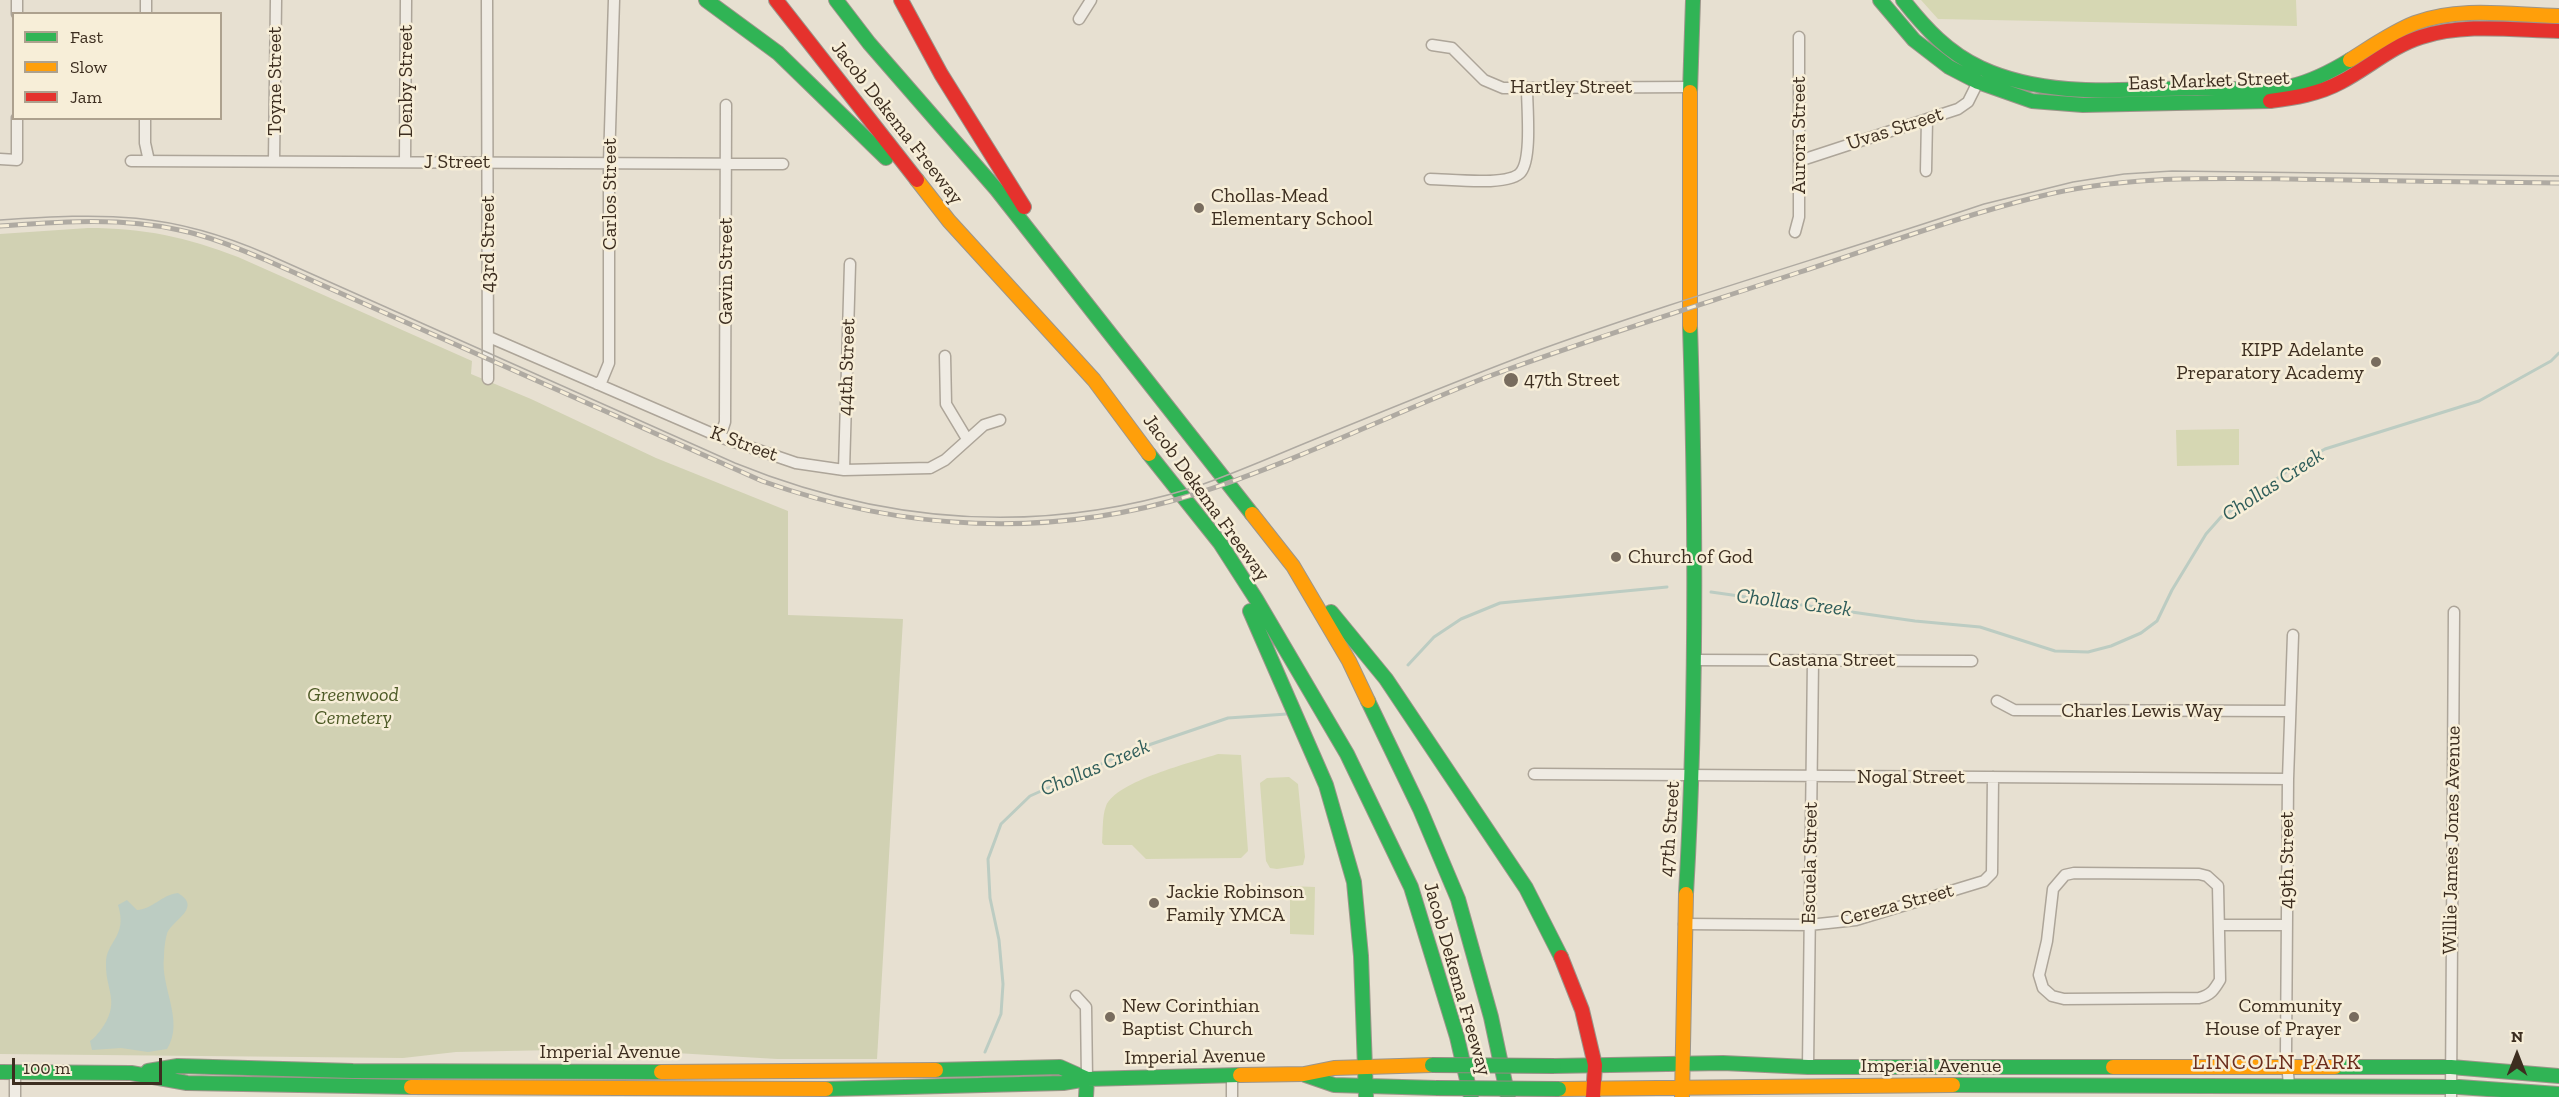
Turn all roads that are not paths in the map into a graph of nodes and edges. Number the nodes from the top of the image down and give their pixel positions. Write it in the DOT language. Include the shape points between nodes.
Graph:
graph roads {
  1 [pos="276,0"];
  2 [pos="406,0"];
  3 [pos="487,0"];
  4 [pos="614,0"];
  5 [pos="706,0"];
  6 [pos="776,0"];
  7 [pos="836,0"];
  8 [pos="841,0"];
  9 [pos="901,0"];
  10 [pos="1091,0"];
  11 [pos="1693,0"];
  12 [pos="1880,0"];
  13 [pos="1903,0"];
  14 [pos="2553,16"];
  15 [pos="1079,19"];
  16 [pos="2553,31"];
  17 [pos="1799,37"];
  18 [pos="869,43"];
  19 [pos="1432,45"];
  20 [pos="1978,82"];
  21 [pos="1690,87"];
  22 [pos="1527,88"];
  23 [pos="2053,89"];
  24 [pos="726,105"];
  25 [pos="1928,119"];
  26 [pos="17,120"];
  27 [pos="145,120"];
  28 [pos="0,159"];
  29 [pos="131,161"];
  30 [pos="149,161"];
  31 [pos="274,161"];
  32 [pos="1799,161"];
  33 [pos="405,162"];
  34 [pos="488,162"];
  35 [pos="609,163"];
  36 [pos="726,163"];
  37 [pos="783,164"];
  38 [pos="1926,171"];
  39 [pos="1430,179"];
  40 [pos="949,221"];
  41 [pos="1795,232"];
  42 [pos="850,264"];
  43 [pos="1080,296"];
  44 [pos="489,337"];
  45 [pos="945,356"];
  46 [pos="488,379"];
  47 [pos="597,384"];
  48 [pos="1000,420"];
  49 [pos="720,437"];
  50 [pos="967,439"];
  51 [pos="844,470"];
  52 [pos="1220,543"];
  53 [pos="1293,566"];
  54 [pos="2454,612"];
  55 [pos="2293,635"];
  56 [pos="1693,660"];
  57 [pos="1813,660"];
  58 [pos="1972,661"];
  59 [pos="1997,701"];
  60 [pos="2290,711"];
  61 [pos="1534,774"];
  62 [pos="1693,776"];
  63 [pos="1812,776"];
  64 [pos="1993,777"];
  65 [pos="2288,779"];
  66 [pos="1683,924"];
  67 [pos="1809,925"];
  68 [pos="2220,925"];
  69 [pos="2287,926"];
  70 [pos="1076,996"];
  71 [pos="1683,1064"];
  72 [pos="1595,1065"];
  73 [pos="1365,1067"];
  74 [pos="1808,1067"];
  75 [pos="2451,1067"];
  76 [pos="2287,1068"];
  77 [pos="261,1069"];
  78 [pos="881,1071"];
  79 [pos="0,1072"];
  80 [pos="15,1072"];
  81 [pos="131,1073"];
  82 [pos="1304,1074"];
  83 [pos="1232,1075"];
  84 [pos="2559,1076"];
  85 [pos="1087,1079"];
  86 [pos="187,1083"];
  87 [pos="2289,1085"];
  88 [pos="1682,1091"];
  89 [pos="574,1092"];
  90 [pos="1365,1092"];
  91 [pos="2451,1092"];
  92 [pos="879,1093"];
  93 [pos="1593,1093"];
  94 [pos="2559,1094"];
  95 [pos="15,1097"];
  96 [pos="1086,1097"];
  97 [pos="1232,1097"];
  98 [pos="1471,1097"];
  99 [pos="1508,1097"];
  1 -- 31 [label="street, Toyne Street"];
  2 -- 33 [label="street, Denby Street"];
  3 -- 34 [label="street, 43rd Street"];
  4 -- 35 [label="street, Carlos Street"];
  5 -- 40 [label="main road" via="786,59"];
  6 -- 40 [label="main road, Jacob Dekema Freeway"];
  7 -- 18 [label="main road, Jacob Dekema Freeway"];
  8 -- 18 [label="main road"];
  9 -- 43 [label="main road" via="942,74"];
  10 -- 15 [label="street"];
  11 -- 21 [label="main road, 47th Street"];
  12 -- 20 [label="main road, East Market Street" via="1914,40 1949,67"];
  13 -- 23 [label="main road, East Market Street" via="1924,27 1952,52 1984,69"];
  14 -- 16 [label="main road"];
  14 -- 23 [label="main road, East Market Street" via="2470,15 2430,19 2401,30 2325,75 2285,88"];
  16 -- 20 [label="main road, East Market Street" via="2469,30 2421,37 2339,84 2303,96 2270,101 2051,103 2015,96"];
  17 -- 32 [label="street, Aurora Street"];
  18 -- 43 [label="main road, Jacob Dekema Freeway" via="997,190"];
  19 -- 22 [label="street, Hartley Street" via="1452,48 1484,80 1503,87"];
  20 -- 23 [label="main road" via="1983,79 2030,92"];
  20 -- 25 [label="street, Uvas Street" via="1968,102"];
  21 -- 22 [label="street, Hartley Street"];
  21 -- 56 [label="main road, 47th Street"];
  22 -- 39 [label="street" via="1527,159 1521,173 1507,180"];
  24 -- 36 [label="street, Gavin Street"];
  25 -- 32 [label="street, Uvas Street"];
  25 -- 38 [label="street"];
  26 -- 28 [label="street" via="17,159"];
  27 -- 30 [label="street"];
  29 -- 30 [label="street, J Street"];
  30 -- 31 [label="street, J Street"];
  31 -- 33 [label="street, J Street"];
  32 -- 41 [label="street, Aurora Street" via="1799,217"];
  33 -- 34 [label="street, J Street"];
  34 -- 35 [label="street, J Street"];
  34 -- 44 [label="street, 43rd Street"];
  35 -- 36 [label="street, J Street"];
  35 -- 47 [label="street, Carlos Street" via="609,363"];
  36 -- 37 [label="street, J Street"];
  36 -- 49 [label="street, Gavin Street" via="725,422"];
  40 -- 52 [label="main road, Jacob Dekema Freeway" via="1094,380"];
  42 -- 51 [label="street, 44th Street"];
  43 -- 53 [label="main road, Jacob Dekema Freeway"];
  44 -- 46 [label="street, 43rd Street"];
  44 -- 47 [label="street, K Street"];
  45 -- 50 [label="street" via="946,404"];
  47 -- 49 [label="street, K Street"];
  48 -- 50 [label="street, K Street" via="984,425"];
  49 -- 51 [label="street, K Street" via="796,463"];
  50 -- 51 [label="street, K Street" via="930,468"];
  52 -- 73 [label="main road" via="1326,784 1345,845 1354,882 1361,956"];
  52 -- 98 [label="main road, Jacob Dekema Freeway" via="1347,754 1411,887 1457,1037"];
  53 -- 72 [label="main road" via="1386,679 1527,888 1555,942 1582,1010"];
  53 -- 99 [label="main road, Jacob Dekema Freeway" via="1349,661 1454,889 1491,1017"];
  54 -- 75 [label="street, Willie James Jones Avenue"];
  55 -- 60 [label="street, 49th Street"];
  56 -- 57 [label="street, Castana Street"];
  56 -- 62 [label="main road, 47th Street"];
  57 -- 58 [label="street, Castana Street"];
  57 -- 63 [label="street, Escuela Street"];
  59 -- 60 [label="street, Charles Lewis Way" via="2014,710"];
  60 -- 65 [label="street, 49th Street"];
  61 -- 62 [label="street, Nogal Street"];
  62 -- 63 [label="street, Nogal Street"];
  62 -- 66 [label="main road, 47th Street"];
  63 -- 64 [label="street, Nogal Street"];
  63 -- 67 [label="street, Escuela Street"];
  64 -- 65 [label="street, Nogal Street"];
  64 -- 67 [label="street, Cereza Street" via="1992,873 1984,881 1856,920"];
  65 -- 69 [label="street, 49th Street"];
  66 -- 67 [label="street, Cereza Street"];
  66 -- 71 [label="main road, 47th Street"];
  67 -- 74 [label="street, Escuela Street"];
  68 -- 68 [label="street" via="2220,980 2207,996 2064,999 2043,988 2039,975 2053,889 2065,875 2207,876 2218,886"];
  68 -- 69 [label="street"];
  69 -- 76 [label="street, 49th Street"];
  70 -- 85 [label="street" via="1086,1007"];
  71 -- 72 [label="main road, Imperial Avenue"];
  71 -- 74 [label="main road, Imperial Avenue"];
  71 -- 88 [label="main road, 47th Street"];
  72 -- 73 [label="main road, Imperial Avenue, bridge"];
  72 -- 93 [label="main road"];
  73 -- 82 [label="main road, Imperial Avenue"];
  73 -- 90 [label="main road"];
  74 -- 76 [label="main road, Imperial Avenue"];
  75 -- 76 [label="main road, Imperial Avenue"];
  75 -- 84 [label="main road, Imperial Avenue"];
  75 -- 91 [label="street, Willie James Jones Avenue"];
  76 -- 87 [label="street, 49th Street"];
  77 -- 78 [label="main road, Imperial Avenue"];
  77 -- 81 [label="main road, Imperial Avenue" via="178,1066"];
  77 -- 86 [label="main road" via="247,1074 192,1075"];
  78 -- 85 [label="main road, Imperial Avenue" via="1060,1067"];
  78 -- 92 [label="street"];
  79 -- 80 [label="main road, Imperial Avenue"];
  80 -- 81 [label="main road, Imperial Avenue"];
  80 -- 95 [label="street"];
  81 -- 86 [label="main road, Imperial Avenue"];
  82 -- 83 [label="main road, Imperial Avenue"];
  82 -- 90 [label="main road, Imperial Avenue"];
  83 -- 85 [label="main road, Imperial Avenue"];
  83 -- 97 [label="street"];
  85 -- 92 [label="main road, Imperial Avenue"];
  85 -- 96 [label="main road"];
  86 -- 89 [label="main road, Imperial Avenue"];
  87 -- 88 [label="main road, Imperial Avenue"];
  87 -- 91 [label="main road, Imperial Avenue"];
  88 -- 93 [label="main road, Imperial Avenue"];
  89 -- 92 [label="main road, Imperial Avenue"];
  90 -- 93 [label="main road, Imperial Avenue, bridge" via="1436,1088"];
  91 -- 94 [label="main road, Imperial Avenue"];
}
